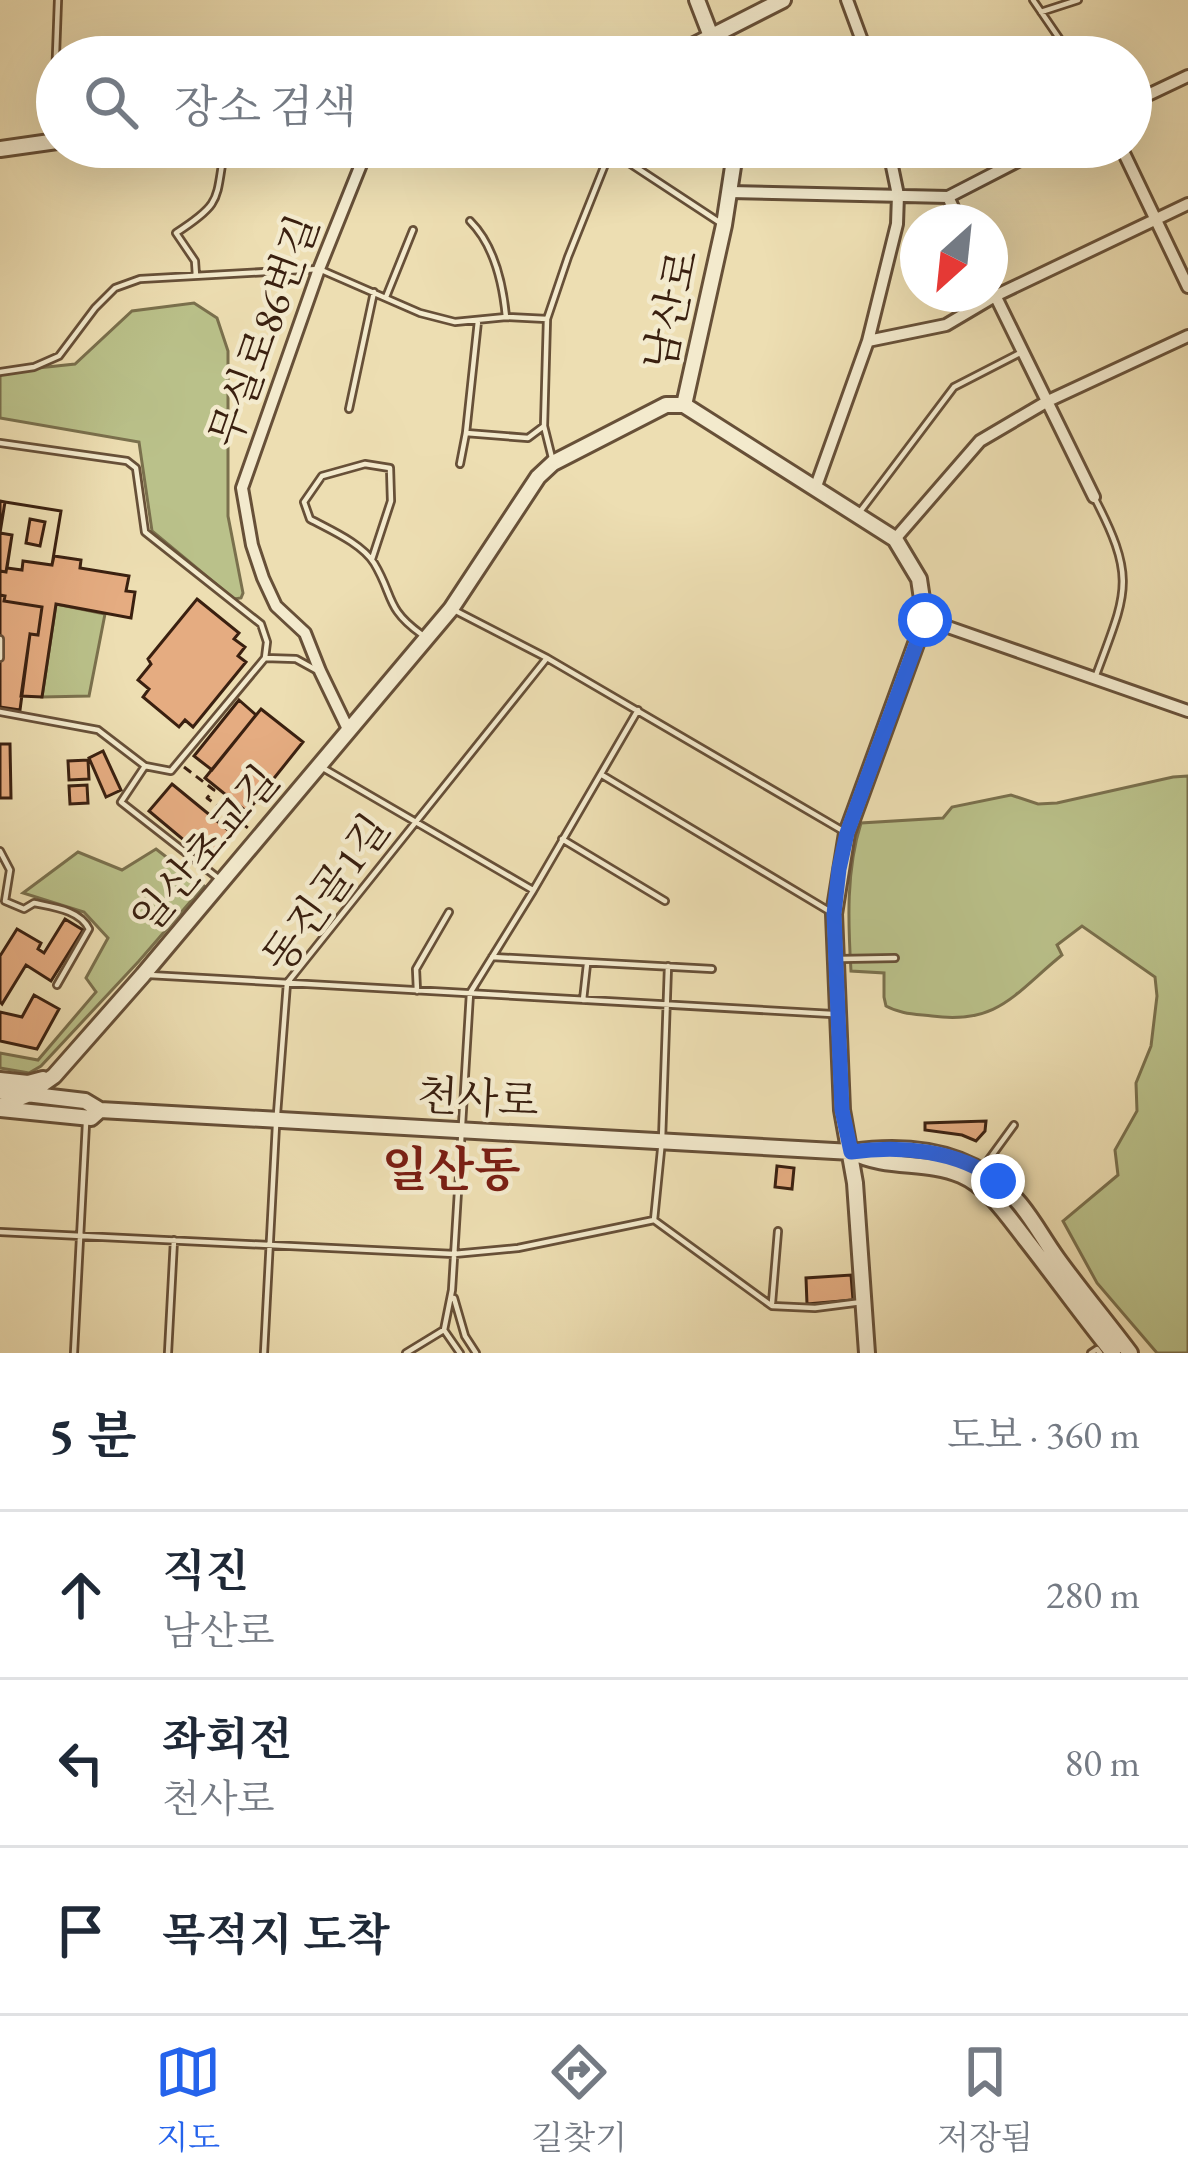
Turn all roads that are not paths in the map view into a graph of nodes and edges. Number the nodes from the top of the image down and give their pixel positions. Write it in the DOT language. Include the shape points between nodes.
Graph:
graph roads {
  1 [pos="58,0"];
  2 [pos="697,0"];
  3 [pos="783,0"];
  4 [pos="848,0"];
  5 [pos="1033,0"];
  6 [pos="1078,0"];
  7 [pos="1041,12"];
  8 [pos="57,36"];
  9 [pos="712,36"];
  10 [pos="861,36"];
  11 [pos="1058,36"];
  12 [pos="1188,76"];
  13 [pos="1152,94"];
  14 [pos="36,144"];
  15 [pos="0,149"];
  16 [pos="222,168"];
  17 [pos="360,168"];
  18 [pos="601,168"];
  19 [pos="636,168"];
  20 [pos="733,168"];
  21 [pos="892,168"];
  22 [pos="1005,168"];
  23 [pos="1131,168"];
  24 [pos="730,192"];
  25 [pos="898,195"];
  26 [pos="949,197"];
  27 [pos="952,204"];
  28 [pos="1188,204"];
  29 [pos="470,221"];
  30 [pos="1155,221"];
  31 [pos="724,225"];
  32 [pos="412,230"];
  33 [pos="320,268"];
  34 [pos="196,275"];
  35 [pos="1008,285"];
  36 [pos="1188,287"];
  37 [pos="374,292"];
  38 [pos="386,297"];
  39 [pos="964,312"];
  40 [pos="1003,312"];
  41 [pos="506,317"];
  42 [pos="547,319"];
  43 [pos="478,320"];
  44 [pos="1188,336"];
  45 [pos="868,341"];
  46 [pos="1022,352"];
  47 [pos="0,372"];
  48 [pos="1048,401"];
  49 [pos="684,405"];
  50 [pos="349,409"];
  51 [pos="544,426"];
  52 [pos="466,433"];
  53 [pos="0,443"];
  54 [pos="554,463"];
  55 [pos="460,464"];
  56 [pos="815,489"];
  57 [pos="1094,497"];
  58 [pos="857,514"];
  59 [pos="896,539"];
  60 [pos="372,559"];
  61 [pos="451,609"];
  62 [pos="925,620"];
  63 [pos="426,638"];
  64 [pos="0,639"];
  65 [pos="0,658"];
  66 [pos="265,658"];
  67 [pos="548,658"];
  68 [pos="320,671"];
  69 [pos="1094,678"];
  70 [pos="638,710"];
  71 [pos="1188,711"];
  72 [pos="0,712"];
  73 [pos="348,729"];
  74 [pos="145,766"];
  75 [pos="318,766"];
  76 [pos="600,774"];
  77 [pos="414,823"];
  78 [pos="847,833"];
  79 [pos="562,838"];
  80 [pos="0,851"];
  81 [pos="222,881"];
  82 [pos="533,891"];
  83 [pos="665,901"];
  84 [pos="449,912"];
  85 [pos="834,914"];
  86 [pos="493,957"];
  87 [pos="895,958"];
  88 [pos="836,959"];
  89 [pos="587,962"];
  90 [pos="668,967"];
  91 [pos="712,969"];
  92 [pos="143,975"];
  93 [pos="287,983"];
  94 [pos="57,986"];
  95 [pos="417,991"];
  96 [pos="470,993"];
  97 [pos="583,1000"];
  98 [pos="667,1006"];
  99 [pos="838,1014"];
  100 [pos="54,1076"];
  101 [pos="0,1081"];
  102 [pos="0,1091"];
  103 [pos="27,1095"];
  104 [pos="0,1108"];
  105 [pos="93,1114"];
  106 [pos="277,1120"];
  107 [pos="1014,1125"];
  108 [pos="463,1130"];
  109 [pos="662,1140"];
  110 [pos="851,1152"];
  111 [pos="977,1175"];
  112 [pos="654,1220"];
  113 [pos="778,1231"];
  114 [pos="0,1232"];
  115 [pos="80,1235"];
  116 [pos="174,1240"];
  117 [pos="268,1246"];
  118 [pos="454,1254"];
  119 [pos="452,1290"];
  120 [pos="862,1302"];
  121 [pos="772,1306"];
  122 [pos="444,1330"];
  123 [pos="74,1353"];
  124 [pos="168,1353"];
  125 [pos="264,1353"];
  126 [pos="406,1353"];
  127 [pos="460,1353"];
  128 [pos="476,1353"];
  129 [pos="867,1353"];
  130 [pos="1113,1353"];
  131 [pos="1130,1353"];
  1 -- 8 [label="lane"];
  2 -- 9 [label="street"];
  3 -- 9 [label="street"];
  4 -- 10 [label="street"];
  5 -- 7 [label="lane"];
  6 -- 7 [label="lane"];
  7 -- 11 [label="lane"];
  12 -- 13 [label="street"];
  14 -- 15 [label="street"];
  16 -- 34 [label="lane" via="208,212 176,233"];
  17 -- 33 [label="street, 무실로86번길"];
  18 -- 42 [label="lane"];
  19 -- 31 [label="lane"];
  20 -- 24 [label="street, 남산로"];
  21 -- 25 [label="street"];
  22 -- 26 [label="street"];
  23 -- 30 [label="street"];
  24 -- 25 [label="street"];
  24 -- 31 [label="street, 남산로"];
  25 -- 26 [label="street"];
  25 -- 45 [label="street"];
  26 -- 27 [label="street"];
  28 -- 30 [label="street"];
  29 -- 41 [label="lane" via="503,288"];
  30 -- 35 [label="street"];
  30 -- 36 [label="street"];
  31 -- 49 [label="street, 남산로"];
  32 -- 38 [label="lane"];
  33 -- 34 [label="lane"];
  33 -- 37 [label="lane"];
  33 -- 68 [label="street, 무실로86번길" via="242,488 263,578 276,606 305,633"];
  34 -- 47 [label="lane" via="115,288 59,356"];
  37 -- 38 [label="lane"];
  37 -- 50 [label="lane"];
  38 -- 43 [label="lane" via="455,322"];
  39 -- 45 [label="street" via="946,325"];
  40 -- 46 [label="street"];
  41 -- 42 [label="lane"];
  41 -- 43 [label="lane"];
  42 -- 51 [label="lane"];
  43 -- 52 [label="lane"];
  44 -- 48 [label="street"];
  45 -- 56 [label="street"];
  46 -- 48 [label="street"];
  46 -- 58 [label="lane" via="954,387"];
  48 -- 57 [label="street"];
  48 -- 59 [label="street" via="980,441"];
  49 -- 54 [label="street, 일산초교길" via="665,405"];
  49 -- 56 [label="street, 남산로"];
  51 -- 52 [label="lane" via="528,438"];
  51 -- 54 [label="lane"];
  52 -- 55 [label="lane"];
  53 -- 66 [label="lane" via="113,457 136,468 146,532 261,624"];
  54 -- 61 [label="street, 일산초교길"];
  56 -- 58 [label="street, 남산로"];
  57 -- 69 [label="lane" via="1123,563 1124,592"];
  58 -- 59 [label="street, 남산로"];
  59 -- 62 [label="street" via="919,578"];
  60 -- 60 [label="lane" via="310,519 304,502 322,476 364,464 390,468 391,501"];
  60 -- 63 [label="lane" via="394,610"];
  61 -- 63 [label="street, 일산초교길"];
  61 -- 67 [label="lane"];
  62 -- 69 [label="street"];
  62 -- 78 [label="street"];
  63 -- 73 [label="street, 일산초교길"];
  64 -- 65 [label="lane"];
  66 -- 68 [label="lane" via="296,659"];
  66 -- 74 [label="lane" via="171,771"];
  67 -- 70 [label="lane"];
  67 -- 77 [label="lane, 동진골1길"];
  68 -- 73 [label="street, 무실로86번길"];
  69 -- 71 [label="street"];
  70 -- 76 [label="lane"];
  70 -- 78 [label="lane"];
  72 -- 74 [label="lane" via="98,730"];
  73 -- 75 [label="street, 일산초교길"];
  74 -- 81 [label="lane" via="121,802"];
  75 -- 77 [label="lane"];
  75 -- 81 [label="street, 일산초교길"];
  76 -- 79 [label="lane"];
  76 -- 85 [label="lane"];
  77 -- 82 [label="lane"];
  77 -- 93 [label="lane, 동진골1길"];
  78 -- 85 [label="street"];
  79 -- 82 [label="lane"];
  79 -- 83 [label="lane"];
  80 -- 94 [label="lane" via="10,870 5,901 50,906 87,922"];
  81 -- 92 [label="street, 일산초교길"];
  82 -- 86 [label="lane"];
  84 -- 95 [label="lane" via="416,969"];
  85 -- 88 [label="street"];
  86 -- 89 [label="lane"];
  86 -- 96 [label="lane"];
  87 -- 88 [label="lane"];
  88 -- 99 [label="street"];
  89 -- 90 [label="lane"];
  89 -- 97 [label="lane"];
  90 -- 91 [label="lane"];
  90 -- 98 [label="lane"];
  92 -- 93 [label="lane"];
  92 -- 100 [label="street, 일산초교길"];
  93 -- 95 [label="lane"];
  93 -- 106 [label="lane, 동진골1길"];
  95 -- 96 [label="lane"];
  96 -- 97 [label="lane"];
  96 -- 108 [label="lane"];
  97 -- 98 [label="lane"];
  98 -- 99 [label="lane"];
  98 -- 109 [label="lane"];
  99 -- 110 [label="street"];
  100 -- 101 [label="street"];
  100 -- 103 [label="street, 일산초교길"];
  102 -- 103 [label="street, 천사로"];
  103 -- 104 [label="street, 일산초교길"];
  103 -- 105 [label="street, 천사로" via="85,1101"];
  104 -- 105 [label="street, 천사로"];
  105 -- 106 [label="street, 천사로"];
  105 -- 115 [label="lane"];
  106 -- 108 [label="street, 천사로"];
  106 -- 117 [label="lane, 동진골1길"];
  107 -- 111 [label="lane"];
  108 -- 109 [label="street, 천사로"];
  108 -- 118 [label="lane"];
  109 -- 110 [label="street, 천사로"];
  109 -- 112 [label="lane"];
  110 -- 111 [label="street, 천사로" via="872,1162"];
  110 -- 120 [label="street"];
  111 -- 130 [label="street"];
  111 -- 131 [label="street" via="1022,1207"];
  112 -- 118 [label="lane"];
  112 -- 121 [label="lane"];
  113 -- 121 [label="lane"];
  114 -- 115 [label="lane"];
  115 -- 116 [label="lane"];
  115 -- 123 [label="lane"];
  116 -- 117 [label="lane"];
  116 -- 124 [label="lane"];
  117 -- 118 [label="lane"];
  117 -- 125 [label="lane, 동진골1길"];
  118 -- 119 [label="lane"];
  119 -- 122 [label="lane"];
  119 -- 128 [label="lane"];
  120 -- 121 [label="lane"];
  120 -- 129 [label="street"];
  122 -- 126 [label="lane"];
  122 -- 127 [label="lane"];
}
